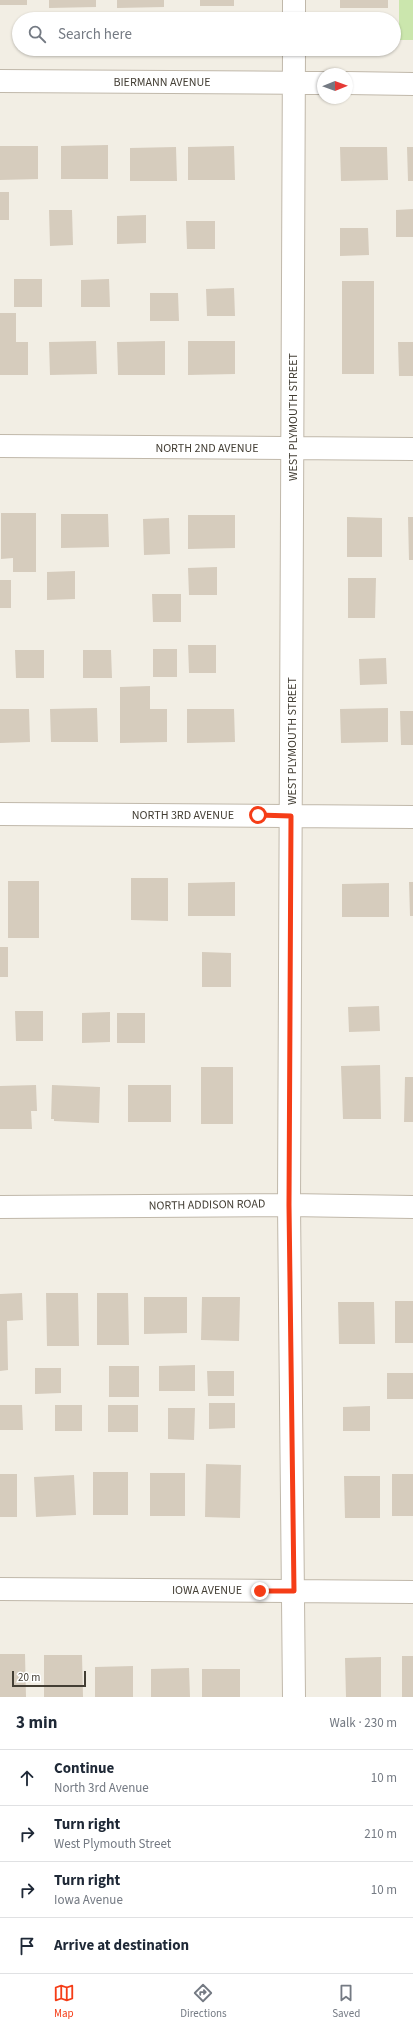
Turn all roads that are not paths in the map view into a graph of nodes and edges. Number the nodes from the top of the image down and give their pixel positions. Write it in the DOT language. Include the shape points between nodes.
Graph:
graph roads {
  1 [pos="294,0"];
  2 [pos="294,12"];
  3 [pos="294,56"];
  4 [pos="0,81"];
  5 [pos="294,83"];
  6 [pos="317,83"];
  7 [pos="353,83"];
  8 [pos="413,84"];
  9 [pos="0,446"];
  10 [pos="293,448"];
  11 [pos="413,449"];
  12 [pos="0,814"];
  13 [pos="291,816"];
  14 [pos="413,817"];
  15 [pos="289,1205"];
  16 [pos="0,1207"];
  17 [pos="413,1207"];
  18 [pos="0,1589"];
  19 [pos="294,1591"];
  20 [pos="413,1592"];
  21 [pos="294,1697"];
  1 -- 2 [label="street"];
  3 -- 5 [label="street, WEST PLYMOUTH STREET"];
  4 -- 5 [label="street, BIERMANN AVENUE"];
  5 -- 6 [label="street, BIERMANN AVENUE"];
  5 -- 10 [label="street, WEST PLYMOUTH STREET"];
  7 -- 8 [label="street"];
  9 -- 10 [label="street, NORTH 2ND AVENUE"];
  10 -- 11 [label="street, NORTH 2ND AVENUE"];
  10 -- 13 [label="street, WEST PLYMOUTH STREET"];
  12 -- 13 [label="street, NORTH 3RD AVENUE"];
  13 -- 14 [label="street, NORTH 3RD AVENUE"];
  13 -- 15 [label="street, WEST PLYMOUTH STREET"];
  15 -- 16 [label="street, NORTH ADDISON ROAD"];
  15 -- 17 [label="street, NORTH ADDISON ROAD"];
  15 -- 19 [label="street, WEST PLYMOUTH STREET"];
  18 -- 19 [label="street, IOWA AVENUE"];
  19 -- 20 [label="street, IOWA AVENUE"];
  19 -- 21 [label="street, WEST PLYMOUTH STREET"];
}
